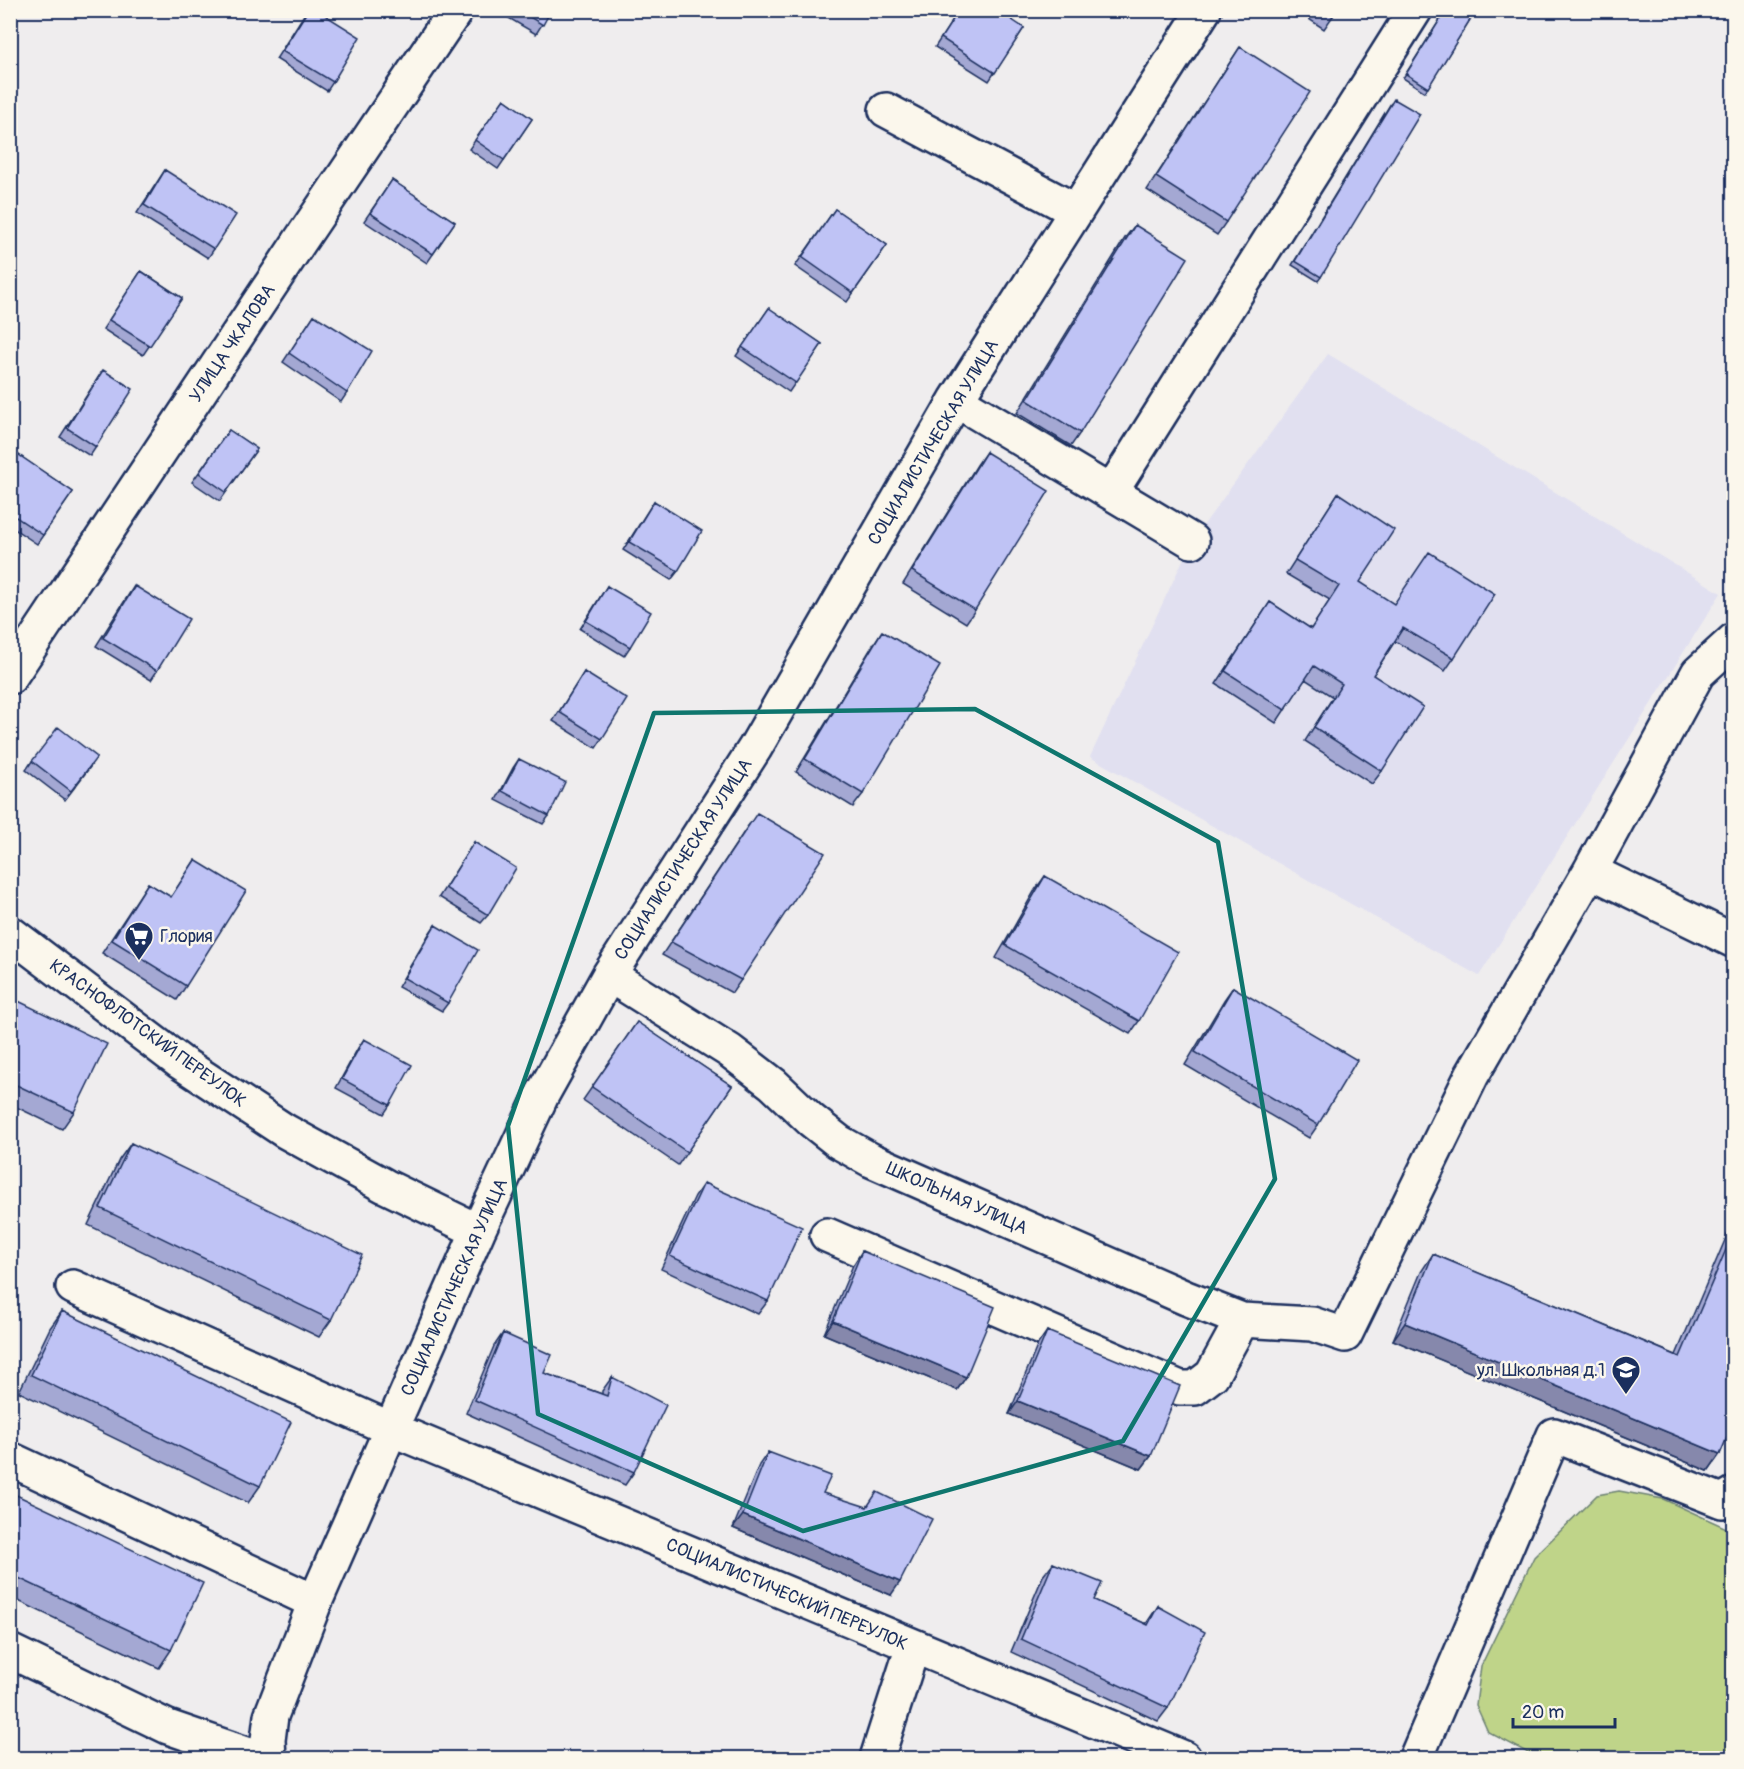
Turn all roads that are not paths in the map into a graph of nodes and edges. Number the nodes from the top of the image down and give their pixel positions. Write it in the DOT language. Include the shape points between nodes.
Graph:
graph roads {
  1 [pos="456,10"];
  2 [pos="1204,10"];
  3 [pos="1415,10"];
  4 [pos="886,110"];
  5 [pos="1076,211"];
  6 [pos="956,400"];
  7 [pos="1111,492"];
  8 [pos="1192,541"];
  9 [pos="1734,640"];
  10 [pos="10,677"];
  11 [pos="1590,871"];
  12 [pos="10,933"];
  13 [pos="1734,940"];
  14 [pos="609,975"];
  15 [pos="478,1231"];
  16 [pos="827,1235"];
  17 [pos="73,1287"];
  18 [pos="1242,1320"];
  19 [pos="391,1429"];
  20 [pos="10,1459"];
  21 [pos="1734,1494"];
  22 [pos="315,1602"];
  23 [pos="913,1646"];
  24 [pos="10,1651"];
  25 [pos="258,1758"];
  26 [pos="269,1758"];
  27 [pos="877,1758"];
  28 [pos="1184,1758"];
  29 [pos="1416,1758"];
  1 -- 10 [label="street, УЛИЦА ЧКАЛОВА"];
  2 -- 5 [label="street, СОЦИАЛИСТИЧЕСКАЯ УЛИЦА"];
  3 -- 7 [label="street"];
  4 -- 5 [label="street"];
  5 -- 6 [label="street, СОЦИАЛИСТИЧЕСКАЯ УЛИЦА"];
  6 -- 7 [label="street"];
  6 -- 14 [label="street, СОЦИАЛИСТИЧЕСКАЯ УЛИЦА" via="755,748"];
  7 -- 8 [label="street"];
  9 -- 11 [label="street" via="1698,673"];
  11 -- 13 [label="street"];
  11 -- 18 [label="street, ШКОЛЬНАЯ УЛИЦА" via="1472,1075 1346,1335 1312,1324"];
  12 -- 15 [label="street, КРАСНОФЛОТСКИЙ ПЕРЕУЛОК" via="180,1062 285,1131"];
  14 -- 15 [label="street, СОЦИАЛИСТИЧЕСКАЯ УЛИЦА" via="542,1095"];
  14 -- 18 [label="street, ШКОЛЬНАЯ УЛИЦА" via="730,1051 839,1142 871,1160"];
  15 -- 19 [label="street, СОЦИАЛИСТИЧЕСКАЯ УЛИЦА"];
  16 -- 18 [label="street" via="1180,1388 1195,1388 1212,1375"];
  17 -- 19 [label="street, СОЦИАЛИСТИЧЕСКИЙ ПЕРЕУЛОК"];
  19 -- 22 [label="street, СОЦИАЛИСТИЧЕСКАЯ УЛИЦА"];
  19 -- 23 [label="street, СОЦИАЛИСТИЧЕСКИЙ ПЕРЕУЛОК"];
  20 -- 22 [label="street"];
  21 -- 29 [label="street" via="1722,1501 1554,1435"];
  22 -- 26 [label="street, СОЦИАЛИСТИЧЕСКАЯ УЛИЦА" via="271,1716"];
  23 -- 27 [label="street"];
  23 -- 28 [label="street, СОЦИАЛИСТИЧЕСКИЙ ПЕРЕУЛОК"];
  24 -- 25 [label="street" via="168,1726"];
}
